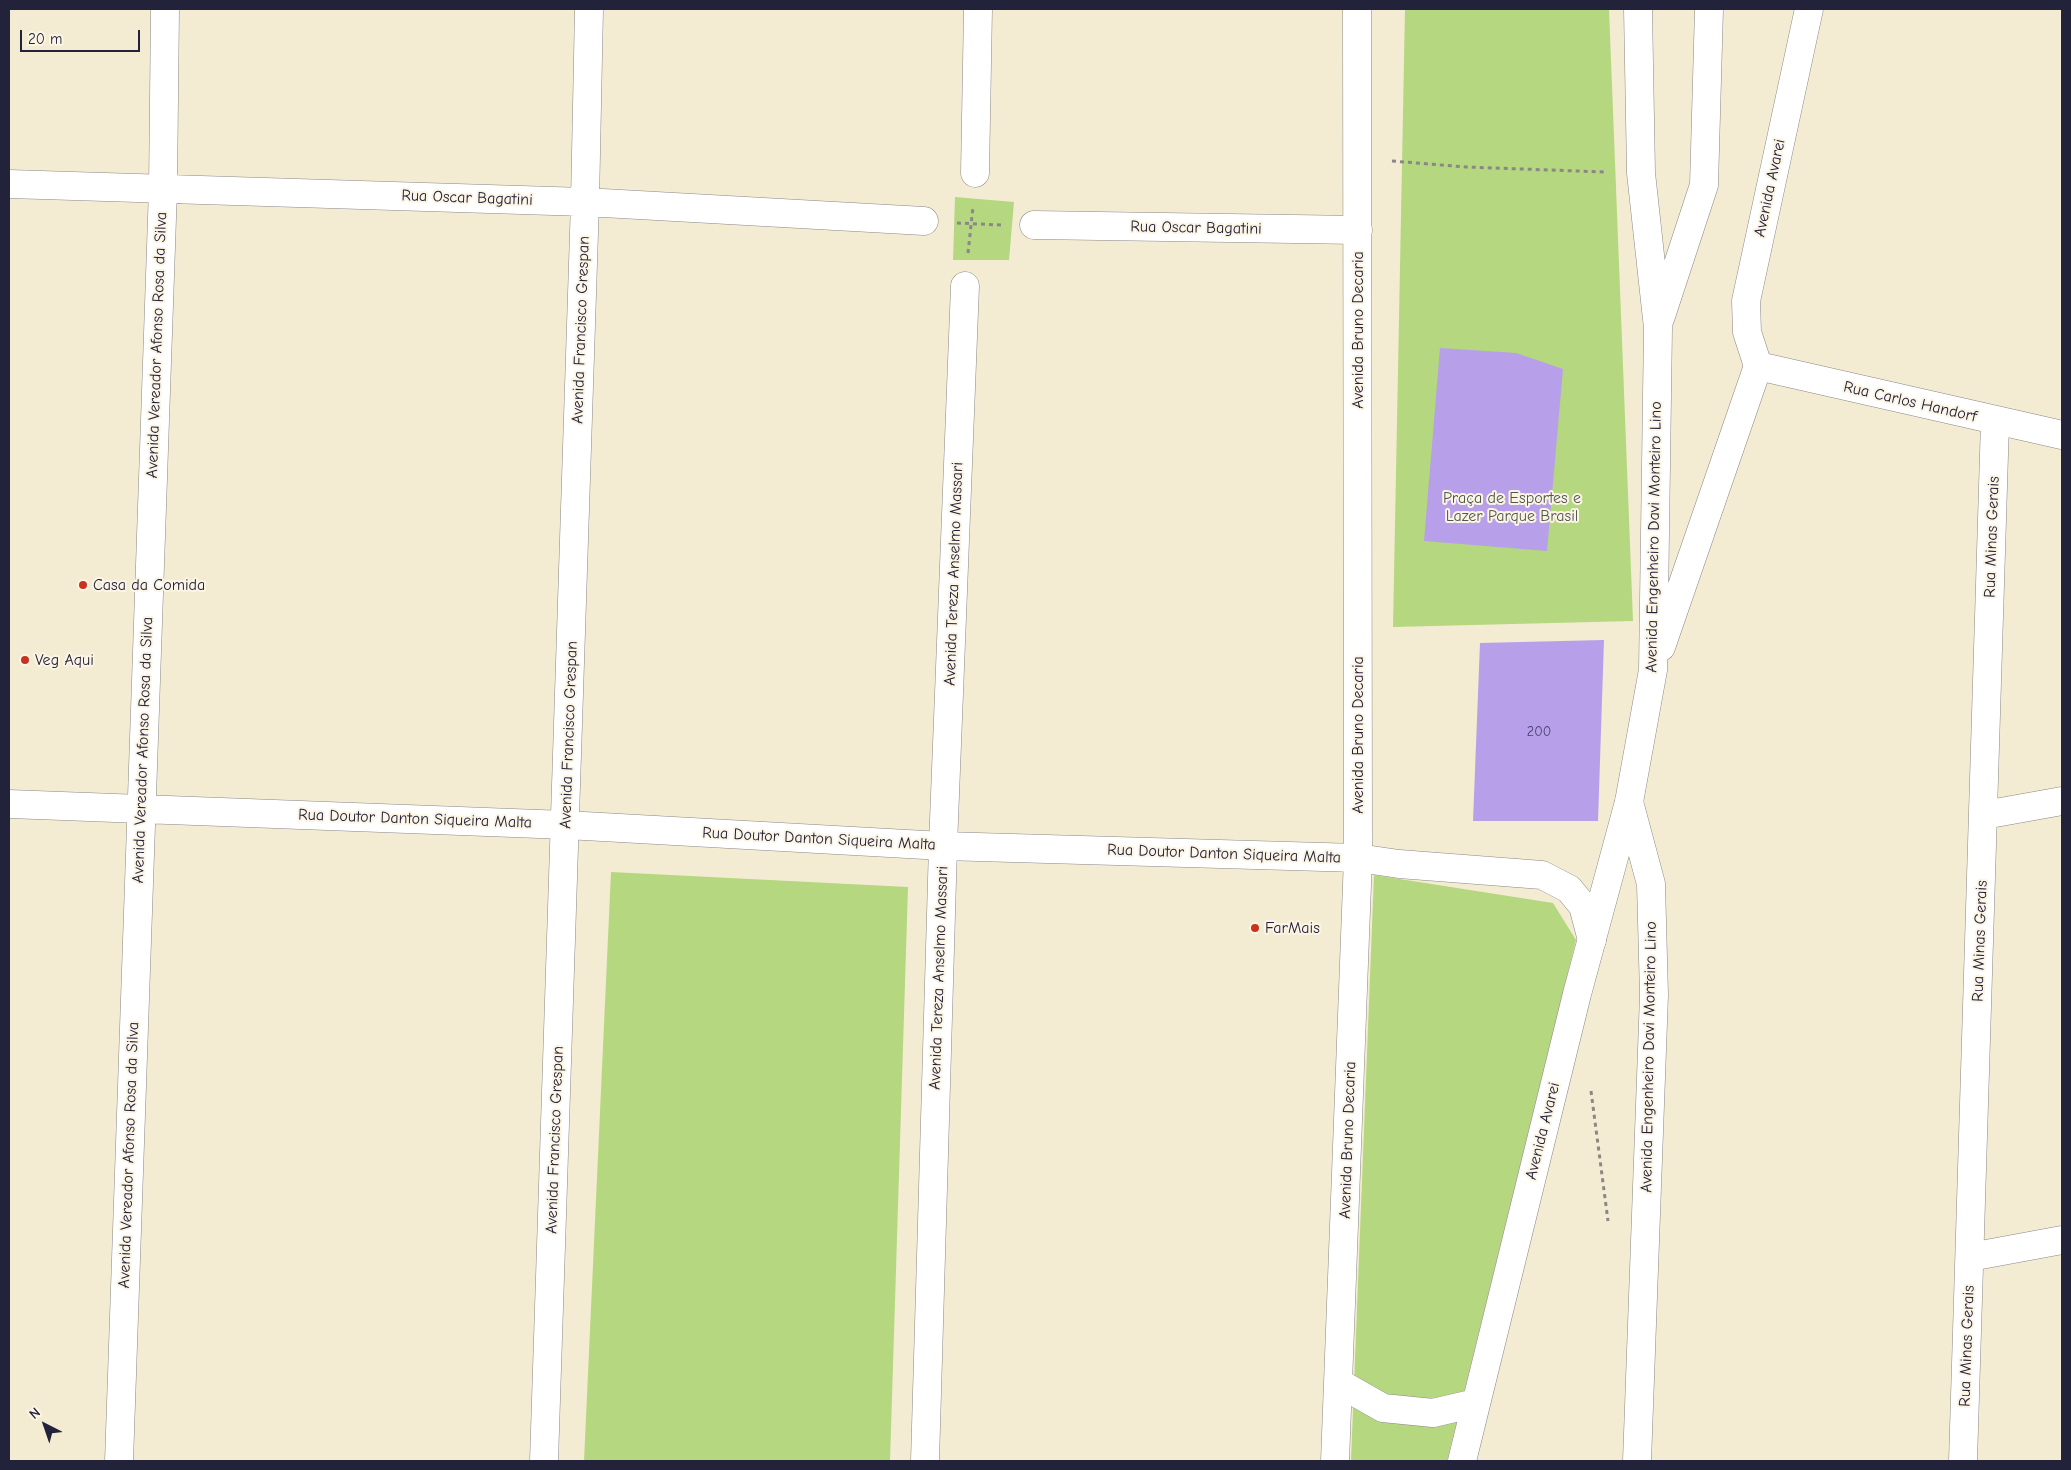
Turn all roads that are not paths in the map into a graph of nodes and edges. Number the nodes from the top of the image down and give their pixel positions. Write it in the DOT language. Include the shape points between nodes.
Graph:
graph roads {
  1 [pos="165,9"];
  2 [pos="589,9"];
  3 [pos="978,9"];
  4 [pos="1357,9"];
  5 [pos="1638,9"];
  6 [pos="1709,9"];
  7 [pos="1809,9"];
  8 [pos="975,173"];
  9 [pos="9,184"];
  10 [pos="163,189"];
  11 [pos="585,202"];
  12 [pos="924,221"];
  13 [pos="1034,226"];
  14 [pos="1358,230"];
  15 [pos="965,286"];
  16 [pos="1658,328"];
  17 [pos="1758,366"];
  18 [pos="1995,422"];
  19 [pos="2062,435"];
  20 [pos="1653,670"];
  21 [pos="2062,801"];
  22 [pos="1629,802"];
  23 [pos="9,804"];
  24 [pos="141,808"];
  25 [pos="1984,815"];
  26 [pos="566,825"];
  27 [pos="943,846"];
  28 [pos="1358,858"];
  29 [pos="1592,940"];
  30 [pos="2062,1240"];
  31 [pos="1970,1257"];
  32 [pos="1339,1383"];
  33 [pos="1476,1403"];
  34 [pos="119,1461"];
  35 [pos="544,1461"];
  36 [pos="925,1461"];
  37 [pos="1336,1461"];
  38 [pos="1462,1461"];
  39 [pos="1637,1461"];
  40 [pos="1963,1461"];
  1 -- 10 [label="street, Avenida Vereador Afonso Rosa da Silva"];
  2 -- 11 [label="street, Avenida Francisco Grespan"];
  3 -- 8 [label="street"];
  4 -- 14 [label="street, Avenida Bruno Decaria"];
  5 -- 16 [label="street, Avenida Engenheiro Davi Monteiro Lino" via="1641,173"];
  6 -- 16 [label="street, Avenida Engenheiro Davi Monteiro Lino" via="1704,185"];
  7 -- 17 [label="street, Avenida Avarei" via="1746,301 1747,332"];
  9 -- 10 [label="street, Rua Oscar Bagatini"];
  10 -- 11 [label="street, Rua Oscar Bagatini"];
  10 -- 24 [label="street, Avenida Vereador Afonso Rosa da Silva"];
  11 -- 12 [label="street, Rua Oscar Bagatini"];
  11 -- 26 [label="street, Avenida Francisco Grespan"];
  13 -- 14 [label="street, Rua Oscar Bagatini"];
  14 -- 28 [label="street, Avenida Bruno Decaria"];
  15 -- 27 [label="street, Avenida Tereza Anselmo Massari"];
  16 -- 20 [label="street, Avenida Engenheiro Davi Monteiro Lino"];
  17 -- 18 [label="street, Rua Carlos Handorf"];
  17 -- 20 [label="street"];
  18 -- 19 [label="street, Rua Carlos Handorf"];
  18 -- 25 [label="street, Rua Minas Gerais"];
  20 -- 22 [label="street, Avenida Engenheiro Davi Monteiro Lino"];
  21 -- 25 [label="street"];
  22 -- 29 [label="street, Avenida Avarei"];
  22 -- 39 [label="street, Avenida Engenheiro Davi Monteiro Lino" via="1651,884 1654,995"];
  23 -- 24 [label="street, Rua Doutor Danton Siqueira Malta"];
  24 -- 26 [label="street, Rua Doutor Danton Siqueira Malta"];
  24 -- 34 [label="street, Avenida Vereador Afonso Rosa da Silva"];
  25 -- 31 [label="street, Rua Minas Gerais"];
  26 -- 27 [label="street, Rua Doutor Danton Siqueira Malta"];
  26 -- 35 [label="street, Avenida Francisco Grespan"];
  27 -- 28 [label="street, Rua Doutor Danton Siqueira Malta"];
  27 -- 36 [label="street, Avenida Tereza Anselmo Massari"];
  28 -- 29 [label="street, Rua Doutor Danton Siqueira Malta" via="1542,876 1569,889 1583,906"];
  28 -- 32 [label="street, Avenida Bruno Decaria"];
  29 -- 33 [label="street, Avenida Avarei"];
  30 -- 31 [label="street"];
  31 -- 40 [label="street, Rua Minas Gerais"];
  32 -- 33 [label="street" via="1383,1408 1433,1413"];
  32 -- 37 [label="street, Avenida Bruno Decaria"];
  33 -- 38 [label="street, Avenida Avarei"];
}
